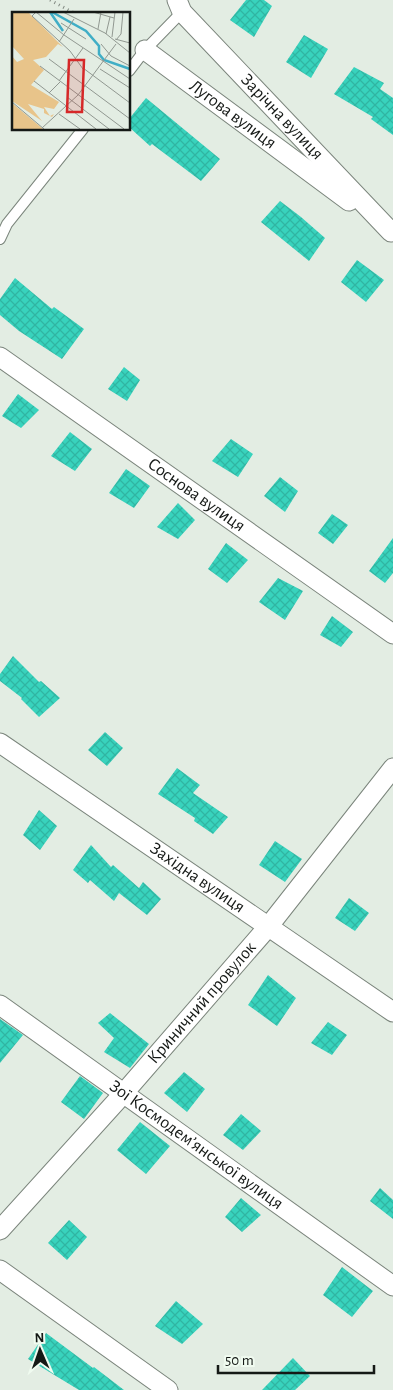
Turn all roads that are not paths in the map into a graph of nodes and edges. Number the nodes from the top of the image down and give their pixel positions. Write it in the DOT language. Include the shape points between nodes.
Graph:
graph roads {
  1 [pos="182,4"];
  2 [pos="145,50"];
  3 [pos="130,70"];
  4 [pos="82,130"];
  5 [pos="392,232"];
  6 [pos="0,239"];
  7 [pos="0,357"];
  8 [pos="393,634"];
  9 [pos="0,743"];
  10 [pos="393,768"];
  11 [pos="268,927"];
  12 [pos="0,1005"];
  13 [pos="393,1012"];
  14 [pos="123,1094"];
  15 [pos="0,1230"];
  16 [pos="0,1270"];
  17 [pos="393,1286"];
  18 [pos="168,1390"];
  1 -- 2 [label="lane"];
  1 -- 5 [label="street, Зарічна вулиця"];
  2 -- 3 [label="lane"];
  2 -- 5 [label="street, Лугова вулиця"];
  4 -- 6 [label="lane" via="8,224"];
  7 -- 8 [label="street, Соснова вулиця"];
  9 -- 11 [label="street, Західна вулиця"];
  10 -- 11 [label="street, Криничний провулок"];
  11 -- 13 [label="street, Західна вулиця"];
  11 -- 14 [label="street, Криничний провулок"];
  12 -- 14 [label="street, Зої Космодем’янської вулиця"];
  14 -- 15 [label="street, Криничний провулок"];
  14 -- 17 [label="street, Зої Космодем’янської вулиця"];
  16 -- 18 [label="street"];
}
